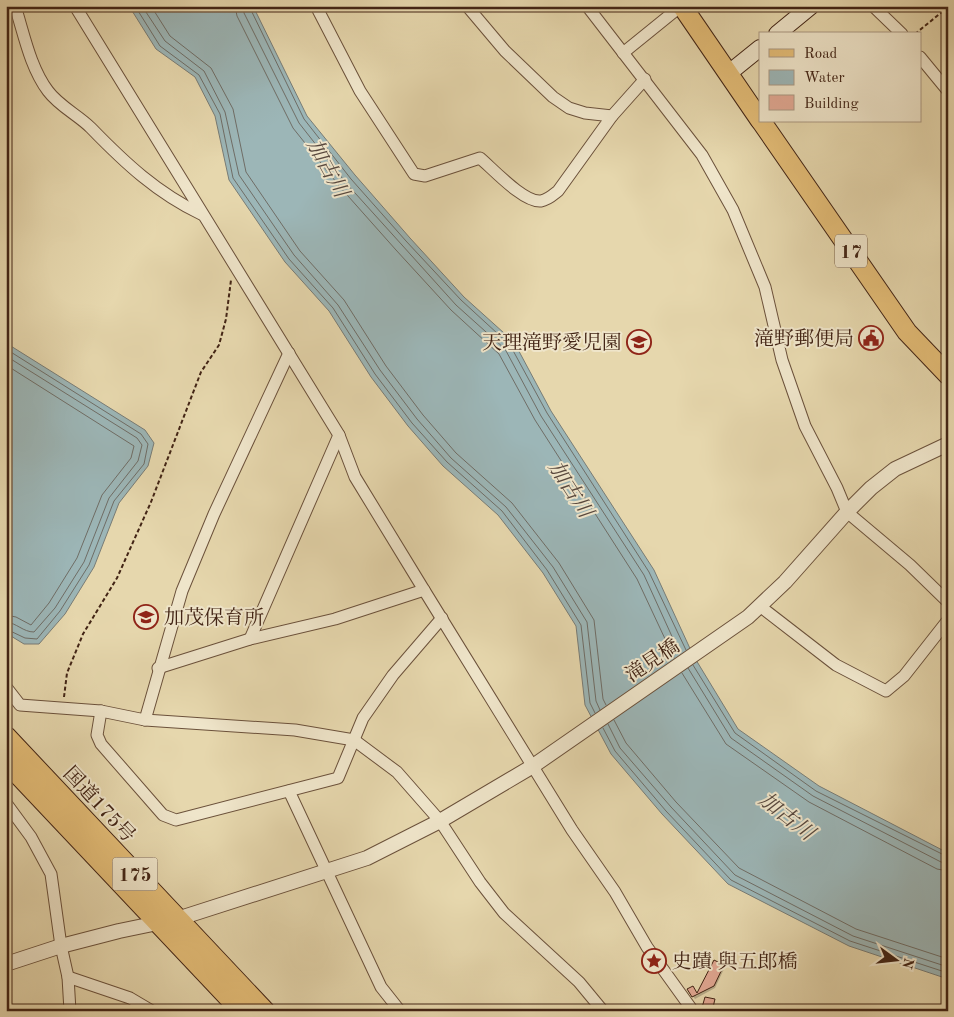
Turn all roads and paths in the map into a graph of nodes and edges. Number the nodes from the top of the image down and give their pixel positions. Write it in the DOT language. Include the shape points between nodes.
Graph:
graph roads {
  1 [pos="16,6"];
  2 [pos="75,6"];
  3 [pos="316,6"];
  4 [pos="467,6"];
  5 [pos="587,6"];
  6 [pos="681,6"];
  7 [pos="811,6"];
  8 [pos="873,6"];
  9 [pos="948,7"];
  10 [pos="779,32"];
  11 [pos="900,32"];
  12 [pos="917,32"];
  13 [pos="759,49"];
  14 [pos="623,53"];
  15 [pos="922,59"];
  16 [pos="729,73"];
  17 [pos="645,79"];
  18 [pos="948,91"];
  19 [pos="612,116"];
  20 [pos="759,117"];
  21 [pos="762,122"];
  22 [pos="201,214"];
  23 [pos="234,265"];
  24 [pos="288,353"];
  25 [pos="948,375"];
  26 [pos="339,435"];
  27 [pos="948,444"];
  28 [pos="847,512"];
  29 [pos="424,590"];
  30 [pos="948,602"];
  31 [pos="761,607"];
  32 [pos="442,618"];
  33 [pos="948,620"];
  34 [pos="250,639"];
  35 [pos="158,668"];
  36 [pos="6,687"];
  37 [pos="62,707"];
  38 [pos="102,712"];
  39 [pos="145,720"];
  40 [pos="6,736"];
  41 [pos="354,740"];
  42 [pos="6,762"];
  43 [pos="533,766"];
  44 [pos="288,792"];
  45 [pos="6,803"];
  46 [pos="440,821"];
  47 [pos="326,871"];
  48 [pos="177,919"];
  49 [pos="157,924"];
  50 [pos="61,946"];
  51 [pos="6,964"];
  52 [pos="68,977"];
  53 [pos="70,1011"];
  54 [pos="152,1011"];
  55 [pos="241,1011"];
  56 [pos="265,1011"];
  57 [pos="400,1011"];
  58 [pos="603,1011"];
  59 [pos="693,1011"];
  1 -- 22 [label="street" via="30,57 48,91 136,173 174,201"];
  2 -- 22 [label="street" via="192,193"];
  3 -- 19 [label="street" via="360,92 414,174 425,176 480,158 524,196 540,202 558,191"];
  4 -- 19 [label="street" via="505,51 553,97 569,108"];
  5 -- 14 [label="street"];
  6 -- 14 [label="street"];
  6 -- 16 [label="main road, 17"];
  7 -- 10 [label="main road"];
  8 -- 11 [label="street"];
  9 -- 12 [label="path"];
  13 -- 16 [label="main road"];
  14 -- 17 [label="street"];
  15 -- 18 [label="street"];
  16 -- 20 [label="main road, 17"];
  17 -- 19 [label="street"];
  17 -- 28 [label="street" via="702,155 733,210 765,287 782,360 805,426"];
  21 -- 25 [label="main road, 17" via="907,332"];
  22 -- 23 [label="street"];
  23 -- 24 [label="street"];
  23 -- 37 [label="path" via="219,345 202,372 152,502 117,578 83,634 67,674"];
  24 -- 26 [label="street"];
  24 -- 35 [label="street" via="214,514 186,582"];
  26 -- 29 [label="street" via="356,476"];
  26 -- 34 [label="street"];
  27 -- 28 [label="street, 滝見橋" via="895,469 870,488"];
  28 -- 30 [label="street"];
  28 -- 31 [label="street, 滝見橋"];
  29 -- 32 [label="street"];
  29 -- 34 [label="street" via="335,619"];
  31 -- 33 [label="street" via="836,665 886,691 904,676"];
  31 -- 43 [label="street, 滝見橋"];
  32 -- 41 [label="street" via="393,675 363,718"];
  32 -- 43 [label="street"];
  34 -- 35 [label="street"];
  35 -- 39 [label="street"];
  36 -- 37 [label="street" via="20,705"];
  37 -- 38 [label="street"];
  38 -- 39 [label="street"];
  38 -- 44 [label="street" via="97,735 101,744 163,816 176,820"];
  39 -- 41 [label="street" via="295,730"];
  40 -- 48 [label="main road, 国道175号 / 175"];
  41 -- 44 [label="street" via="338,778"];
  41 -- 46 [label="street" via="397,772"];
  42 -- 49 [label="main road, 国道175号 / 175"];
  43 -- 46 [label="street, 滝見橋"];
  43 -- 59 [label="street"];
  44 -- 47 [label="street"];
  45 -- 50 [label="street" via="31,837 51,874"];
  46 -- 47 [label="street, 滝見橋" via="368,858"];
  46 -- 58 [label="street" via="504,913 579,982"];
  47 -- 48 [label="street, 滝見橋"];
  47 -- 57 [label="street" via="381,987"];
  48 -- 49 [label="street, 滝見橋"];
  48 -- 56 [label="main road, 国道175号 / 175"];
  49 -- 50 [label="street, 滝見橋"];
  49 -- 55 [label="main road, 国道175号 / 175"];
  50 -- 51 [label="street, 滝見橋"];
  50 -- 52 [label="street"];
  52 -- 53 [label="street"];
  52 -- 54 [label="street" via="130,998"];
}
